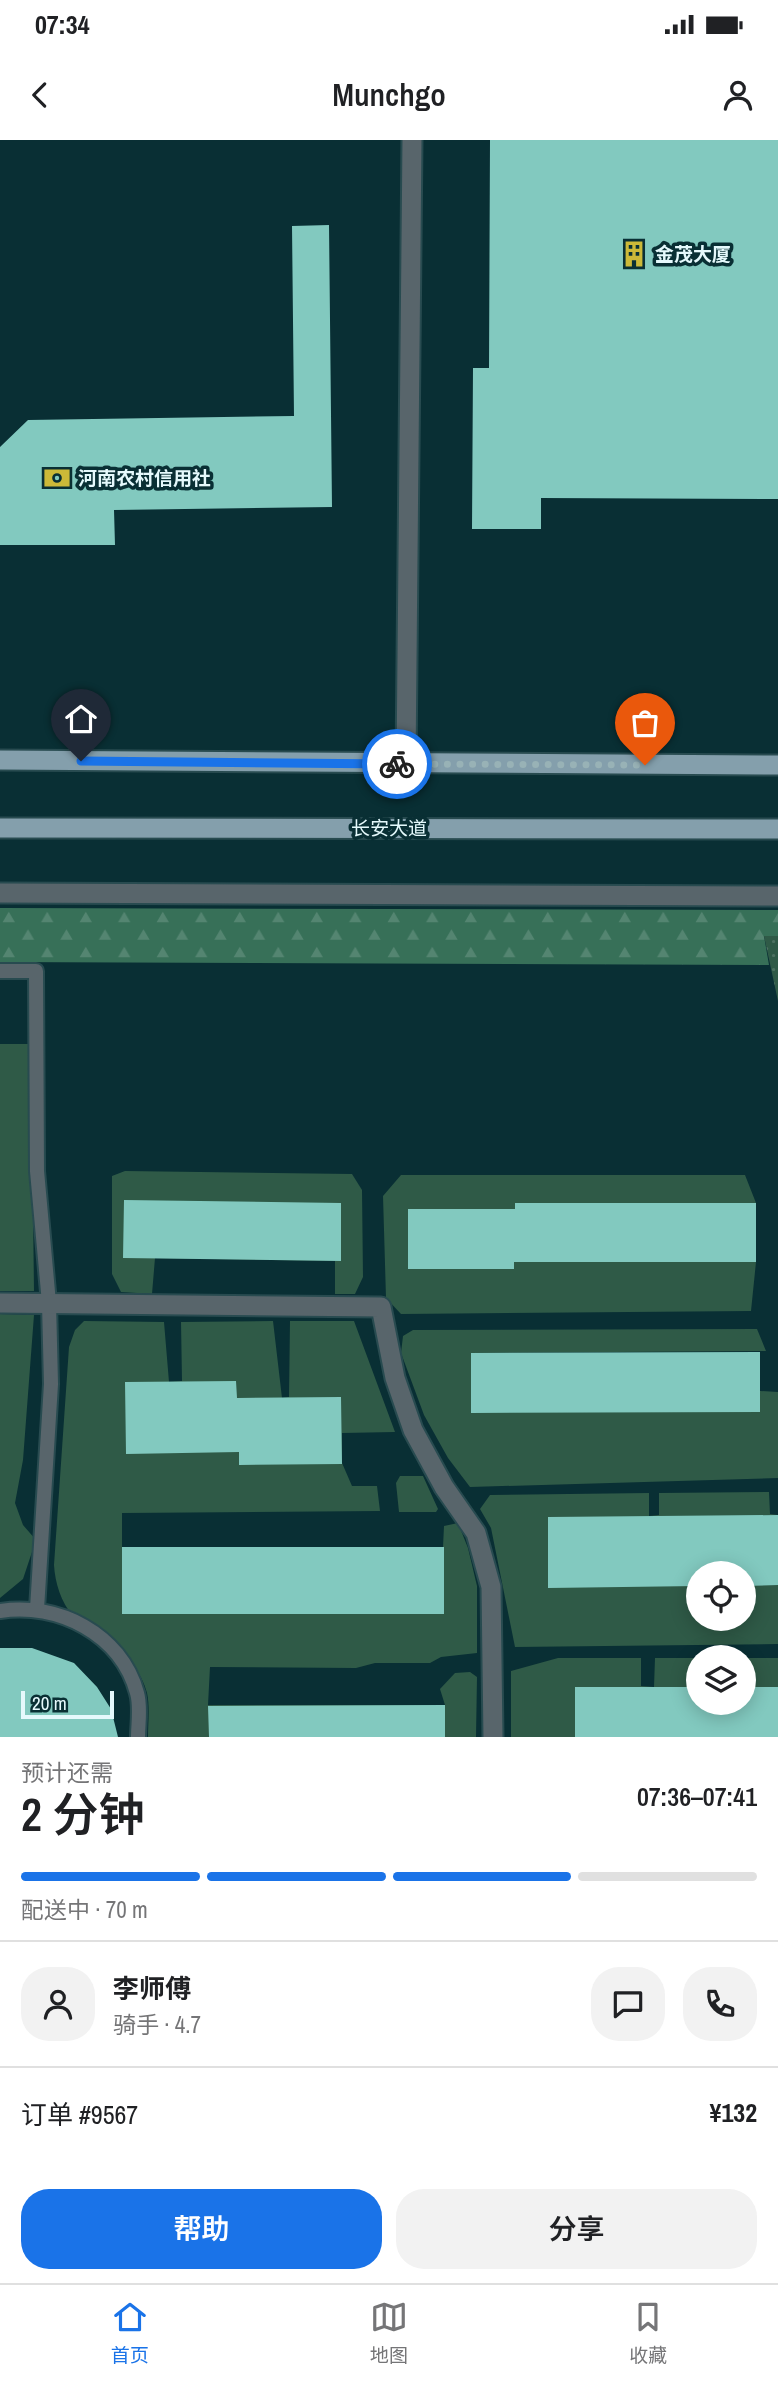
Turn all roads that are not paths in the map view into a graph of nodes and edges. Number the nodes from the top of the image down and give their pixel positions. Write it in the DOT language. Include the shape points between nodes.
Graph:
graph roads {
  1 [pos="412,140"];
  2 [pos="0,760"];
  3 [pos="406,764"];
  4 [pos="778,765"];
  5 [pos="0,828"];
  6 [pos="778,829"];
  7 [pos="0,893"];
  8 [pos="778,896"];
  9 [pos="0,971"];
  10 [pos="0,1303"];
  11 [pos="49,1303"];
  12 [pos="37,1609"];
  13 [pos="0,1611"];
  14 [pos="138,1737"];
  15 [pos="493,1737"];
  1 -- 3 [label="street"];
  2 -- 3 [label="main road"];
  3 -- 4 [label="main road"];
  5 -- 6 [label="main road, 长安大道"];
  7 -- 8 [label="street"];
  9 -- 11 [label="lane" via="36,971 37,1171"];
  10 -- 11 [label="street"];
  11 -- 12 [label="lane" via="51,1384"];
  11 -- 15 [label="street" via="381,1307 395,1378 413,1430 476,1533 491,1587"];
  12 -- 13 [label="lane"];
  12 -- 14 [label="lane" via="68,1617 114,1651 138,1695"];
}
